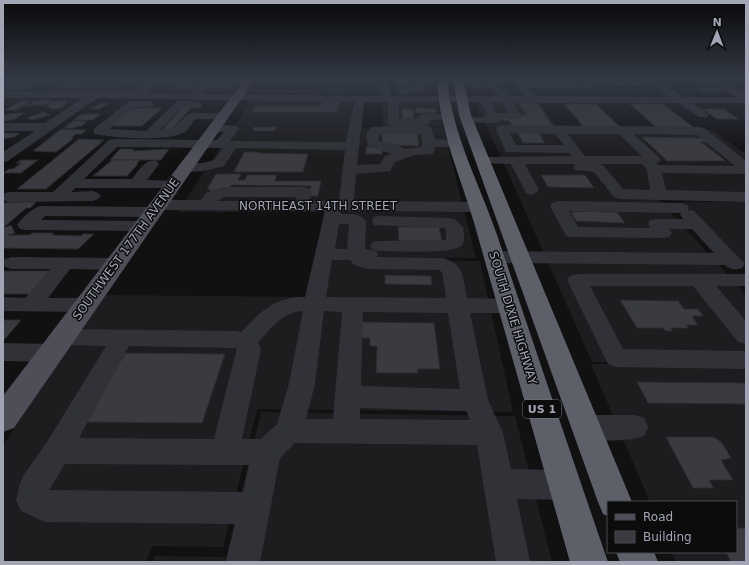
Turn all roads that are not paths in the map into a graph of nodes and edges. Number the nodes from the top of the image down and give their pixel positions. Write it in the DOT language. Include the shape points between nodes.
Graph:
graph roads {
  1 [pos="79,105"];
  2 [pos="128,105"];
  3 [pos="181,105"];
  4 [pos="203,105"];
  5 [pos="234,105"];
  6 [pos="358,105"];
  7 [pos="394,105"];
  8 [pos="427,105"];
  9 [pos="433,105"];
  10 [pos="444,105"];
  11 [pos="448,105"];
  12 [pos="464,105"];
  13 [pos="487,105"];
  14 [pos="509,105"];
  15 [pos="552,105"];
  16 [pos="604,105"];
  17 [pos="624,105"];
  18 [pos="671,105"];
  19 [pos="689,105"];
  20 [pos="725,105"];
  21 [pos="730,108"];
  22 [pos="446,109"];
  23 [pos="557,112"];
  24 [pos="678,112"];
  25 [pos="702,115"];
  26 [pos="196,116"];
  27 [pos="467,120"];
  28 [pos="496,120"];
  29 [pos="647,126"];
  30 [pos="3,127"];
  31 [pos="48,127"];
  32 [pos="623,128"];
  33 [pos="427,130"];
  34 [pos="559,130"];
  35 [pos="150,134"];
  36 [pos="218,136"];
  37 [pos="429,144"];
  38 [pos="456,144"];
  39 [pos="352,146"];
  40 [pos="573,149"];
  41 [pos="404,154"];
  42 [pos="3,158"];
  43 [pos="483,160"];
  44 [pos="518,163"];
  45 [pos="152,164"];
  46 [pos="584,164"];
  47 [pos="650,165"];
  48 [pos="746,169"];
  49 [pos="350,170"];
  50 [pos="179,176"];
  51 [pos="71,183"];
  52 [pos="136,184"];
  53 [pos="531,190"];
  54 [pos="8,196"];
  55 [pos="57,197"];
  56 [pos="746,197"];
  57 [pos="670,200"];
  58 [pos="208,201"];
  59 [pos="478,207"];
  60 [pos="642,208"];
  61 [pos="337,211"];
  62 [pos="151,214"];
  63 [pos="380,214"];
  64 [pos="656,224"];
  65 [pos="696,224"];
  66 [pos="379,246"];
  67 [pos="325,254"];
  68 [pos="356,255"];
  69 [pos="507,257"];
  70 [pos="729,259"];
  71 [pos="12,263"];
  72 [pos="65,264"];
  73 [pos="116,264"];
  74 [pos="746,276"];
  75 [pos="699,280"];
  76 [pos="746,280"];
  77 [pos="3,304"];
  78 [pos="31,304"];
  79 [pos="314,304"];
  80 [pos="353,304"];
  81 [pos="86,305"];
  82 [pos="459,305"];
  83 [pos="509,306"];
  84 [pos="746,336"];
  85 [pos="123,337"];
  86 [pos="246,342"];
  87 [pos="57,345"];
  88 [pos="3,352"];
  89 [pos="746,360"];
  90 [pos="348,397"];
  91 [pos="476,400"];
  92 [pos="3,419"];
  93 [pos="586,427"];
  94 [pos="634,427"];
  95 [pos="288,431"];
  96 [pos="345,432"];
  97 [pos="488,434"];
  98 [pos="57,451"];
  99 [pos="225,452"];
  100 [pos="267,452"];
  101 [pos="498,484"];
  102 [pos="565,485"];
  103 [pos="615,501"];
  104 [pos="254,508"];
  105 [pos="243,562"];
  106 [pos="513,562"];
  107 [pos="589,562"];
  1 -- 31 [label="street"];
  2 -- 35 [label="street" via="99,131 110,134"];
  3 -- 35 [label="street"];
  4 -- 26 [label="street"];
  5 -- 36 [label="main road, SOUTHWEST 177TH AVENUE"];
  6 -- 39 [label="street"];
  7 -- 22 [label="street" via="393,123 424,123 424,117"];
  8 -- 22 [label="street"];
  9 -- 22 [label="street"];
  10 -- 22 [label="highway, US 1"];
  11 -- 22 [label="street"];
  12 -- 27 [label="highway, SOUTH DIXIE HIGHWAY / US 1"];
  13 -- 28 [label="street"];
  14 -- 28 [label="street" via="515,116"];
  15 -- 23 [label="street"];
  16 -- 32 [label="street"];
  17 -- 29 [label="street"];
  18 -- 24 [label="street"];
  19 -- 25 [label="street"];
  20 -- 21 [label="street"];
  22 -- 33 [label="street"];
  22 -- 38 [label="highway, SOUTH DIXIE HIGHWAY / US 1"];
  26 -- 35 [label="street" via="192,116 180,130 169,134"];
  26 -- 36 [label="street"];
  27 -- 28 [label="street"];
  27 -- 43 [label="highway, SOUTH DIXIE HIGHWAY / US 1"];
  30 -- 31 [label="street"];
  31 -- 42 [label="street"];
  32 -- 34 [label="street"];
  32 -- 47 [label="street" via="654,160"];
  32 -- 48 [label="street" via="700,131"];
  33 -- 37 [label="street"];
  33 -- 41 [label="street" via="375,130 372,135 373,143"];
  34 -- 40 [label="street"];
  34 -- 40 [label="street" via="502,129 511,149"];
  36 -- 39 [label="street"];
  36 -- 50 [label="main road, SOUTHWEST 177TH AVENUE"];
  36 -- 50 [label="street" via="219,163"];
  36 -- 51 [label="street" via="114,143"];
  37 -- 38 [label="street"];
  37 -- 41 [label="street" via="428,151"];
  38 -- 59 [label="highway, SOUTH DIXIE HIGHWAY / US 1"];
  39 -- 49 [label="street"];
  40 -- 46 [label="street"];
  41 -- 49 [label="street" via="390,159 386,168"];
  43 -- 44 [label="street"];
  43 -- 69 [label="highway, SOUTH DIXIE HIGHWAY / US 1"];
  44 -- 46 [label="street"];
  44 -- 53 [label="street"];
  45 -- 52 [label="street"];
  46 -- 47 [label="street"];
  46 -- 57 [label="street" via="598,168 619,194"];
  47 -- 48 [label="street"];
  47 -- 57 [label="street"];
  49 -- 61 [label="street"];
  50 -- 52 [label="street"];
  50 -- 58 [label="street" via="210,177 205,193"];
  50 -- 62 [label="main road, SOUTHWEST 177TH AVENUE"];
  51 -- 52 [label="street"];
  51 -- 55 [label="street"];
  52 -- 55 [label="street" via="125,196"];
  54 -- 55 [label="street"];
  56 -- 57 [label="street"];
  57 -- 60 [label="street"];
  57 -- 65 [label="street"];
  58 -- 61 [label="street, NORTHEAST 14TH STREET" via="301,206"];
  58 -- 62 [label="street, NORTHEAST 14TH STREET"];
  59 -- 63 [label="street, NORTHEAST 14TH STREET"];
  59 -- 69 [label="highway, SOUTH DIXIE HIGHWAY / US 1"];
  60 -- 64 [label="street"];
  60 -- 64 [label="street" via="558,206 572,232 663,233"];
  61 -- 63 [label="street, NORTHEAST 14TH STREET"];
  61 -- 67 [label="street"];
  61 -- 68 [label="street" via="358,221"];
  62 -- 62 [label="street" via="41,211 26,225"];
  62 -- 73 [label="main road, SOUTHWEST 177TH AVENUE"];
  63 -- 66 [label="street"];
  63 -- 66 [label="street" via="448,223 454,227 456,240 447,246"];
  64 -- 65 [label="street"];
  65 -- 70 [label="street"];
  66 -- 68 [label="street" via="379,255"];
  67 -- 68 [label="street"];
  67 -- 79 [label="street"];
  68 -- 82 [label="street" via="361,261 368,263 443,264 451,270"];
  69 -- 70 [label="street"];
  69 -- 83 [label="highway, SOUTH DIXIE HIGHWAY / US 1"];
  69 -- 93 [label="highway, SOUTH DIXIE HIGHWAY / US 1"];
  70 -- 74 [label="street"];
  71 -- 72 [label="street"];
  72 -- 73 [label="street"];
  72 -- 78 [label="street"];
  73 -- 81 [label="main road, SOUTHWEST 177TH AVENUE"];
  75 -- 76 [label="street"];
  75 -- 84 [label="street"];
  75 -- 89 [label="street" via="577,280 616,358"];
  77 -- 78 [label="street"];
  78 -- 81 [label="street"];
  79 -- 80 [label="street"];
  79 -- 86 [label="street" via="300,304 280,309 266,319"];
  79 -- 95 [label="street" via="302,384"];
  80 -- 82 [label="street"];
  80 -- 90 [label="street"];
  81 -- 87 [label="main road, SOUTHWEST 177TH AVENUE"];
  82 -- 83 [label="street"];
  82 -- 91 [label="street"];
  83 -- 102 [label="highway, SOUTH DIXIE HIGHWAY / US 1"];
  85 -- 86 [label="street" via="236,338"];
  85 -- 87 [label="street"];
  85 -- 98 [label="street"];
  86 -- 99 [label="street" via="249,349"];
  87 -- 88 [label="street"];
  87 -- 92 [label="main road, SOUTHWEST 177TH AVENUE"];
  90 -- 91 [label="street"];
  90 -- 96 [label="street"];
  91 -- 97 [label="street"];
  93 -- 94 [label="street"];
  93 -- 103 [label="highway, SOUTH DIXIE HIGHWAY / US 1"];
  95 -- 96 [label="street"];
  95 -- 100 [label="street"];
  96 -- 97 [label="street"];
  97 -- 101 [label="street"];
  98 -- 99 [label="street"];
  98 -- 104 [label="street" via="34,487 32,500 45,506"];
  99 -- 100 [label="street"];
  100 -- 104 [label="street"];
  101 -- 102 [label="street"];
  101 -- 106 [label="street"];
  102 -- 107 [label="highway, SOUTH DIXIE HIGHWAY / US 1"];
  104 -- 105 [label="street"];
}
